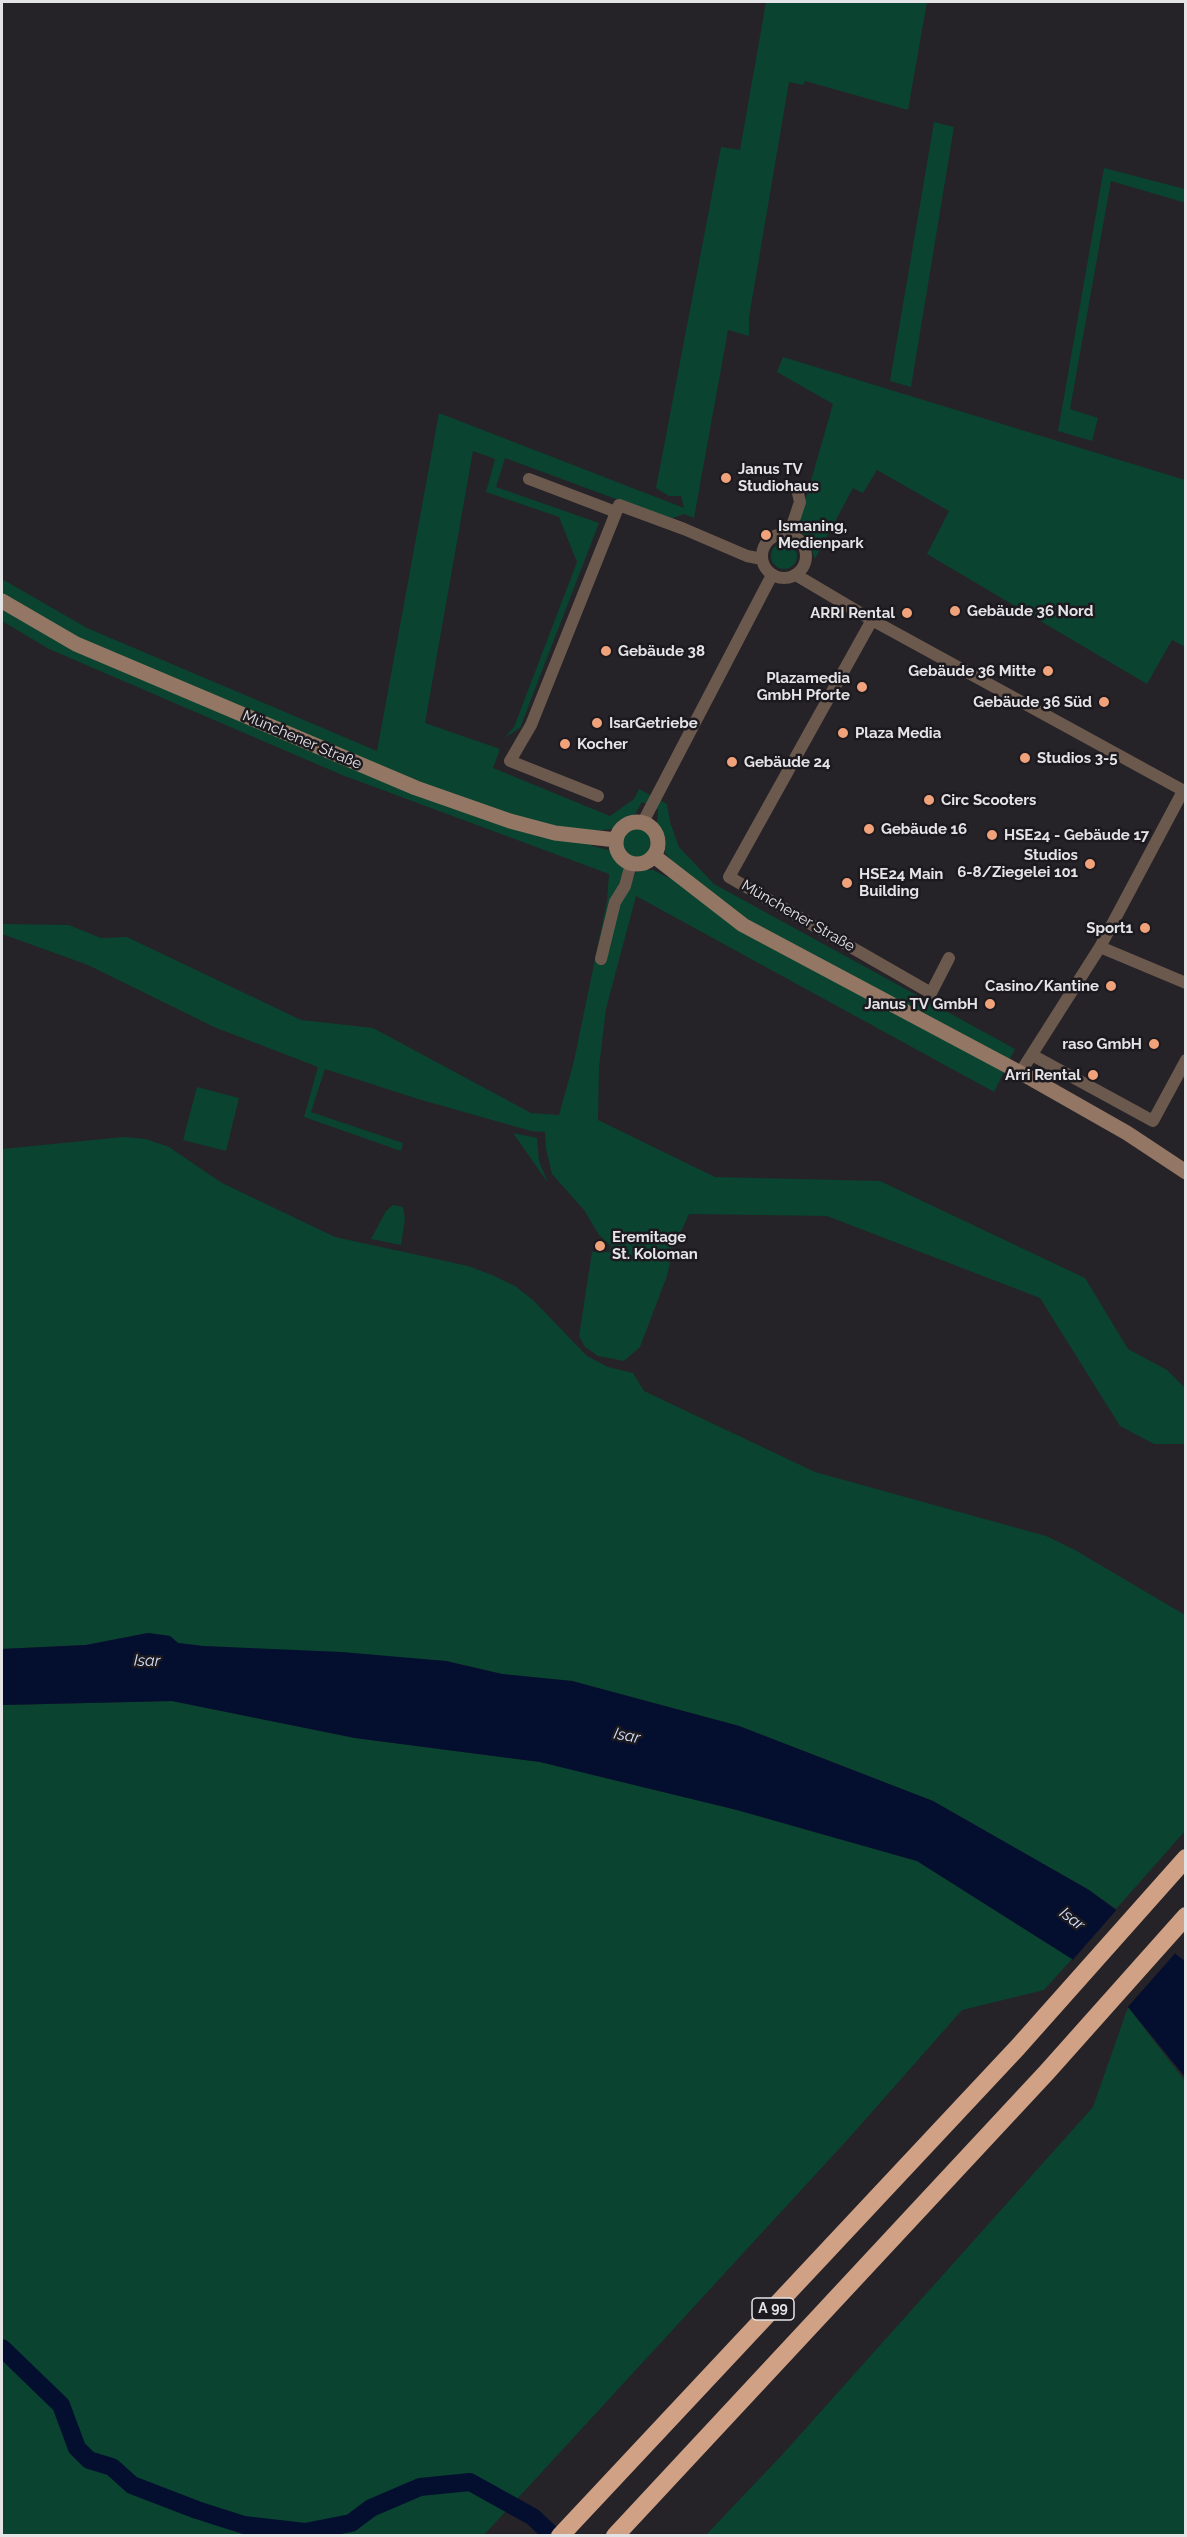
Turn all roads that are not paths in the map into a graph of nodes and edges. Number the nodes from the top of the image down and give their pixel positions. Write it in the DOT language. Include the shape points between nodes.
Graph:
graph roads {
  1 [pos="529,478"];
  2 [pos="797,489"];
  3 [pos="616,512"];
  4 [pos="789,535"];
  5 [pos="762,559"];
  6 [pos="772,575"];
  7 [pos="796,575"];
  8 [pos="2,601"];
  9 [pos="872,620"];
  10 [pos="1184,792"];
  11 [pos="598,796"];
  12 [pos="643,822"];
  13 [pos="616,840"];
  14 [pos="654,856"];
  15 [pos="631,864"];
  16 [pos="1100,947"];
  17 [pos="601,958"];
  18 [pos="949,958"];
  19 [pos="1185,983"];
  20 [pos="1032,1055"];
  21 [pos="1185,1060"];
  22 [pos="1020,1073"];
  23 [pos="1185,1172"];
  24 [pos="1185,1858"];
  25 [pos="1185,1916"];
  26 [pos="617,2534"];
  27 [pos="560,2535"];
  1 -- 3 [label="street"];
  2 -- 4 [label="street" via="800,502"];
  3 -- 5 [label="street" via="619,505"];
  3 -- 11 [label="street" via="531,725 510,761"];
  4 -- 5 [label="street" via="776,535 769,540"];
  4 -- 7 [label="street" via="800,541 806,557"];
  5 -- 6 [label="street"];
  6 -- 7 [label="street"];
  6 -- 12 [label="street"];
  7 -- 9 [label="street"];
  8 -- 13 [label="main road, Münchener Straße" via="76,644 416,788 555,833"];
  9 -- 10 [label="street"];
  9 -- 18 [label="street, Münchener Straße" via="729,877 931,993"];
  10 -- 16 [label="street"];
  12 -- 13 [label="main road" via="626,824"];
  12 -- 14 [label="main road" via="657,835"];
  13 -- 15 [label="main road" via="619,855"];
  14 -- 15 [label="main road" via="647,862"];
  14 -- 22 [label="main road" via="743,925"];
  15 -- 17 [label="street" via="626,886 615,902"];
  16 -- 19 [label="street"];
  16 -- 20 [label="street"];
  20 -- 21 [label="street" via="1153,1121"];
  20 -- 22 [label="street"];
  22 -- 23 [label="main road" via="1127,1133"];
  24 -- 27 [label="highway, A 99" via="1018,2047"];
  25 -- 26 [label="highway, A 99" via="1047,2072"];
}
